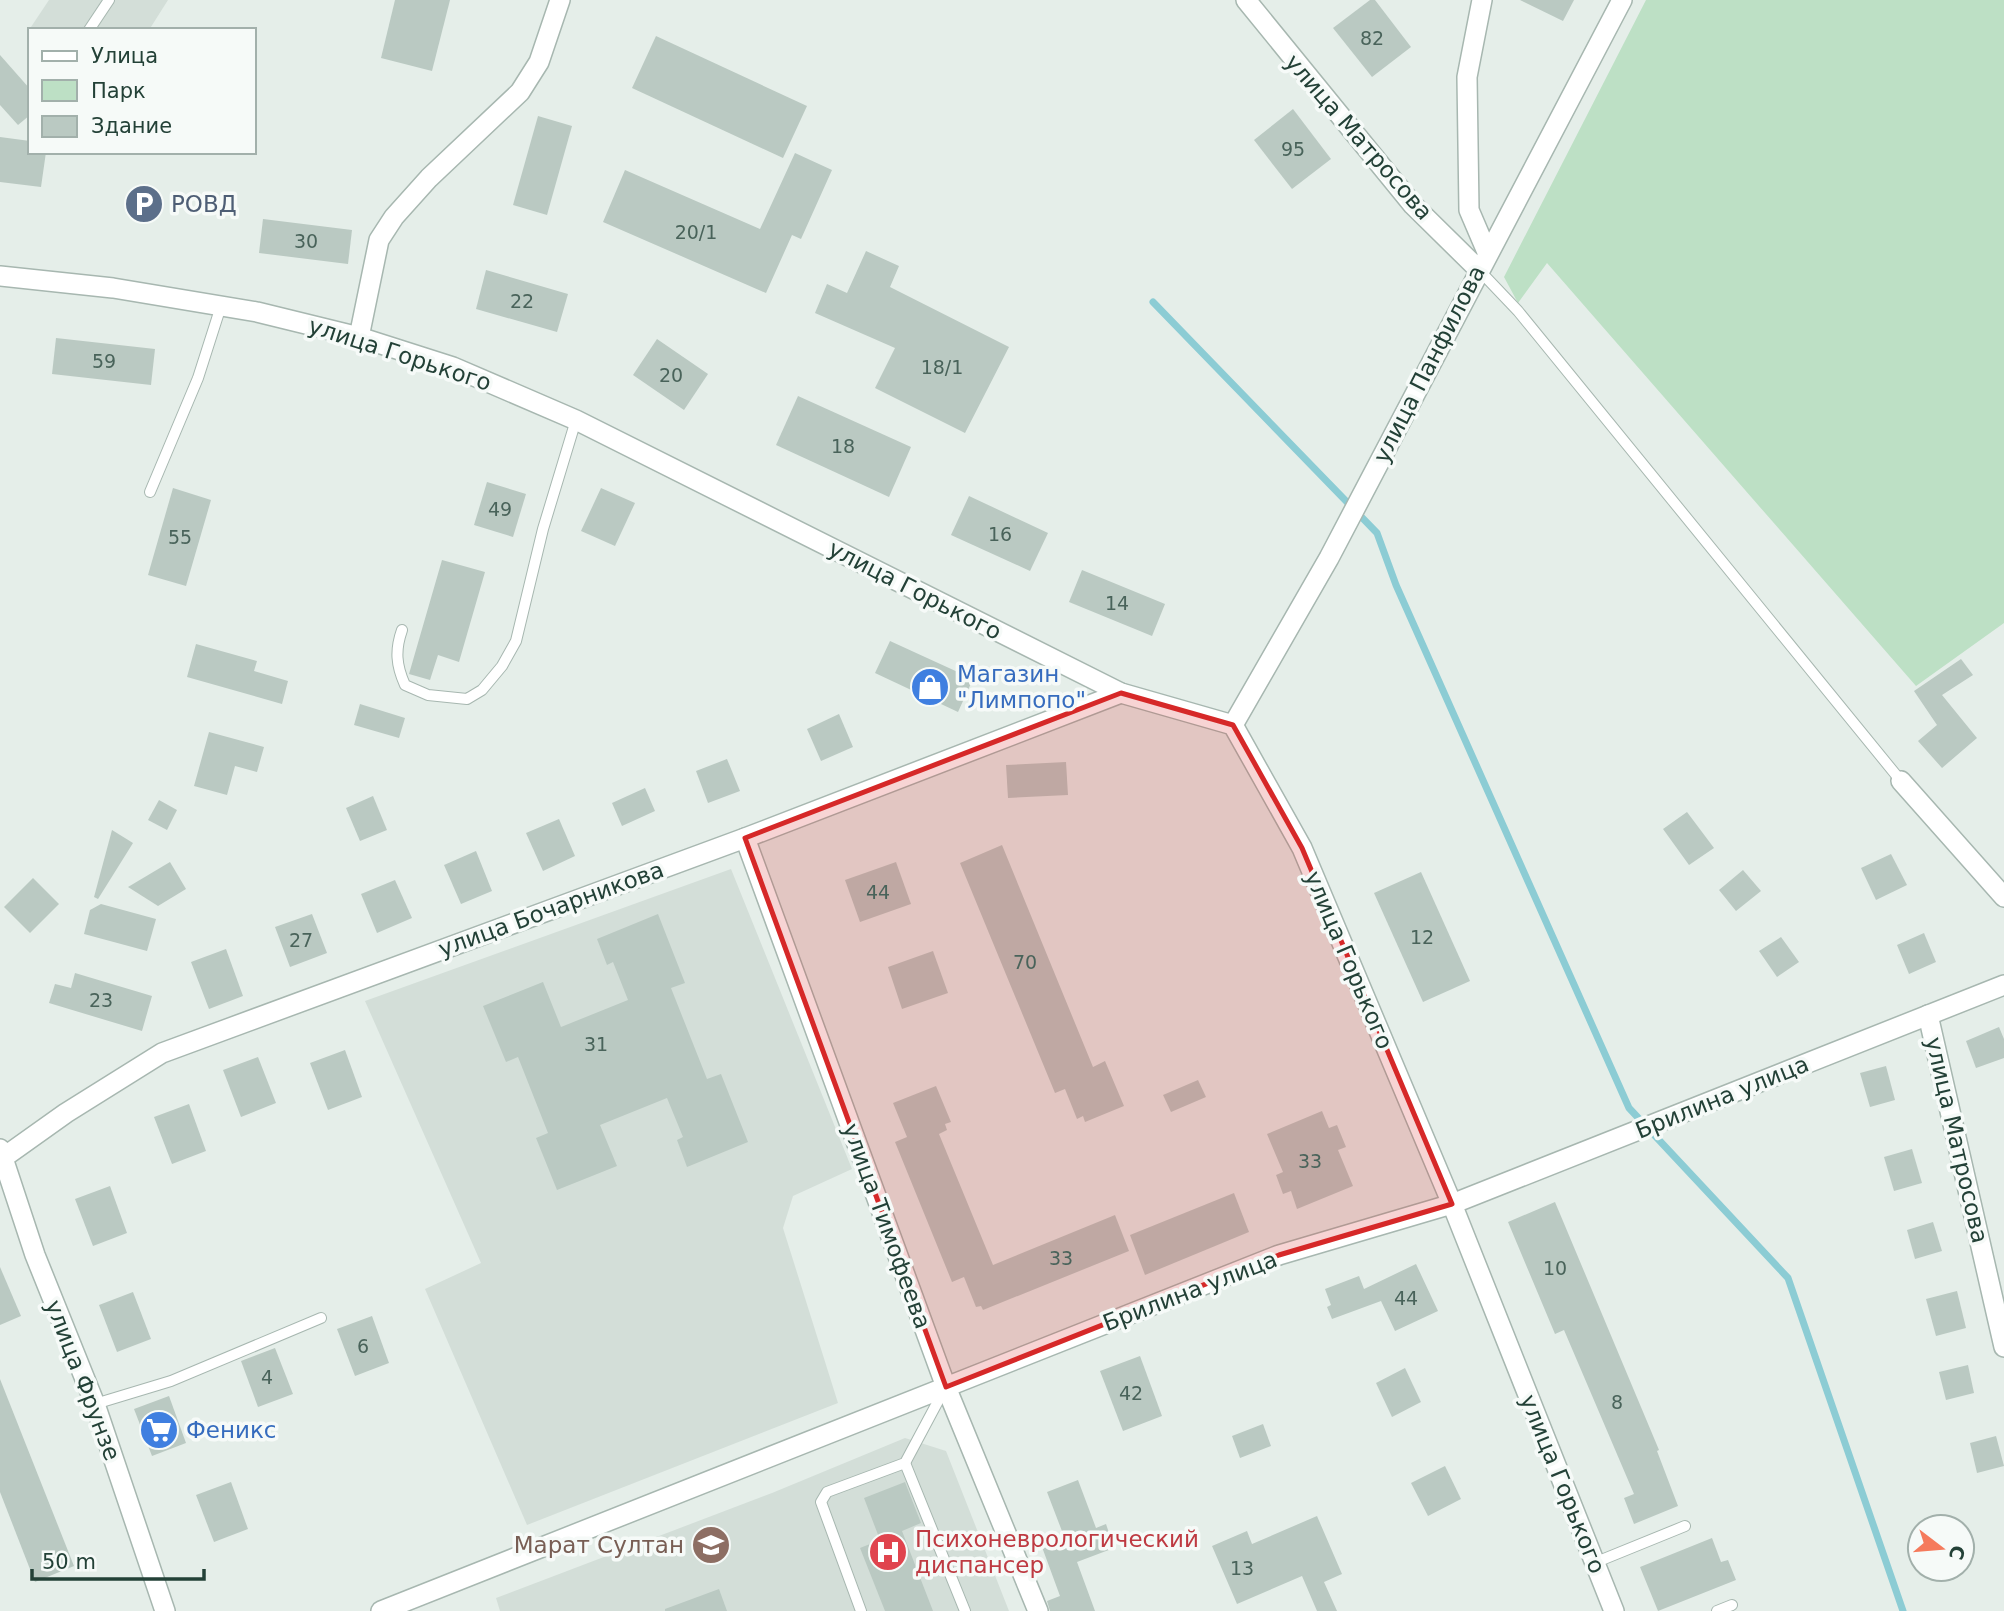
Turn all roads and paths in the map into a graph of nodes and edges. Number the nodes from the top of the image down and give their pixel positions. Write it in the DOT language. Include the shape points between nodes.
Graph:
graph roads {
  1 [pos="109,0"];
  2 [pos="560,0"];
  3 [pos="1245,0"];
  4 [pos="1482,0"];
  5 [pos="1622,0"];
  6 [pos="90,28"];
  7 [pos="1483,261"];
  8 [pos="0,276"];
  9 [pos="221,306"];
  10 [pos="359,337"];
  11 [pos="576,420"];
  12 [pos="150,492"];
  13 [pos="402,629"];
  14 [pos="1121,693"];
  15 [pos="1233,725"];
  16 [pos="1901,781"];
  17 [pos="745,838"];
  18 [pos="2004,897"];
  19 [pos="2004,985"];
  20 [pos="1928,1016"];
  21 [pos="1,1156"];
  22 [pos="1452,1204"];
  23 [pos="321,1318"];
  24 [pos="2004,1347"];
  25 [pos="946,1387"];
  26 [pos="95,1404"];
  27 [pos="905,1463"];
  28 [pos="1685,1526"];
  29 [pos="1594,1563"];
  30 [pos="1732,1605"];
  31 [pos="164,1611"];
  32 [pos="380,1611"];
  33 [pos="861,1611"];
  34 [pos="965,1611"];
  35 [pos="1038,1611"];
  36 [pos="1614,1611"];
  37 [pos="1717,1611"];
  1 -- 6 [label="lane"];
  2 -- 10 [label="street" via="539,62 520,92 429,178 379,240"];
  3 -- 7 [label="street, улица Матросова" via="1413,205"];
  4 -- 7 [label="street" via="1467,77 1469,209"];
  5 -- 7 [label="street, улица Панфилова"];
  7 -- 15 [label="street, улица Панфилова" via="1329,558"];
  7 -- 16 [label="lane" via="1518,311"];
  8 -- 9 [label="street, улица Горького"];
  9 -- 10 [label="street, улица Горького"];
  9 -- 12 [label="lane" via="198,378"];
  10 -- 11 [label="street, улица Горького" via="453,368"];
  11 -- 13 [label="lane" via="516,641 502,666 482,690 467,699 428,695 405,685 398,669 396,647"];
  11 -- 14 [label="street, улица Горького"];
  14 -- 15 [label="street, улица Горького"];
  14 -- 17 [label="street, улица Бочарникова"];
  15 -- 22 [label="street, улица Горького" via="1302,848"];
  16 -- 18 [label="street"];
  17 -- 21 [label="street, улица Бочарникова" via="162,1053"];
  17 -- 25 [label="street, улица Тимофеева"];
  19 -- 20 [label="street, Брилина улица"];
  20 -- 22 [label="street, Брилина улица"];
  20 -- 24 [label="street, улица Матросова"];
  21 -- 26 [label="street, улица Фрунзе"];
  22 -- 25 [label="street, Брилина улица" via="1279,1255"];
  22 -- 29 [label="street, улица Горького"];
  23 -- 26 [label="lane" via="171,1381"];
  25 -- 27 [label="lane"];
  25 -- 32 [label="street, Брилина улица"];
  25 -- 35 [label="street, улица Тимофеева"];
  26 -- 31 [label="street, улица Фрунзе"];
  27 -- 33 [label="lane" via="827,1492 821,1502"];
  27 -- 34 [label="lane"];
  28 -- 29 [label="lane"];
  29 -- 36 [label="street, улица Горького"];
  30 -- 37 [label="lane"];
}
